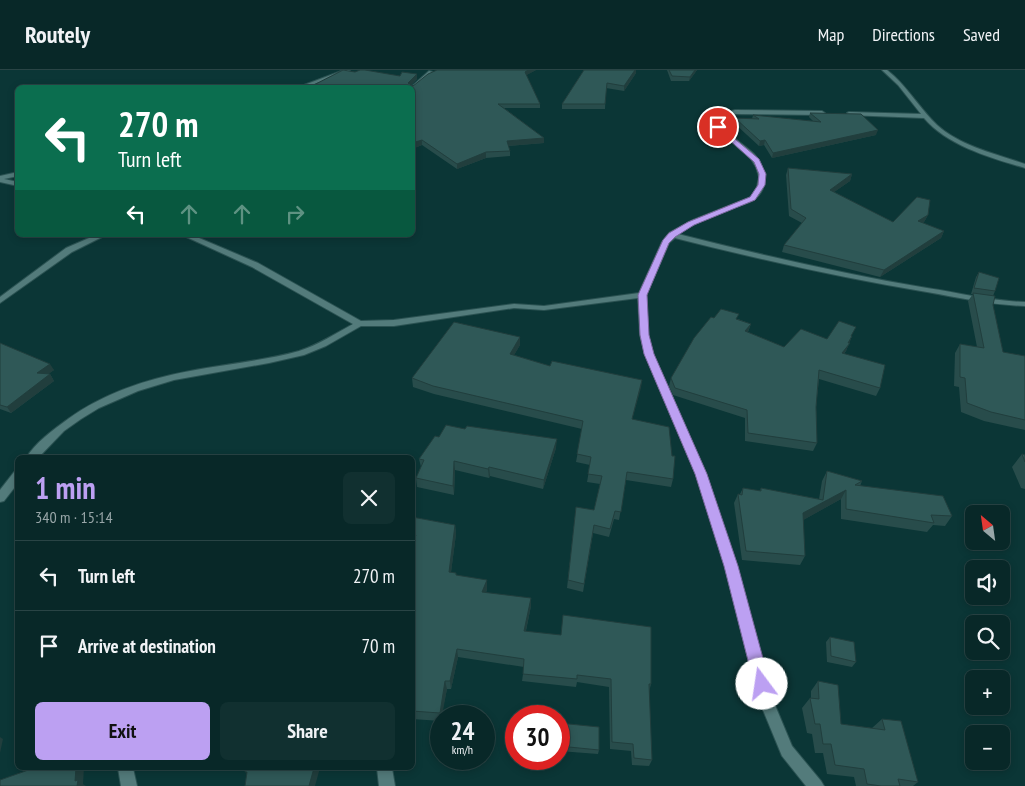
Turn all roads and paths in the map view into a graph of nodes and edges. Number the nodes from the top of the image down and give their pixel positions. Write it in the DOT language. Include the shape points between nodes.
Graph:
graph roads {
  1 [pos="348,70"];
  2 [pos="884,70"];
  3 [pos="431,72"];
  4 [pos="306,85"];
  5 [pos="415,85"];
  6 [pos="829,113"];
  7 [pos="838,114"];
  8 [pos="927,116"];
  9 [pos="1025,166"];
  10 [pos="15,175"];
  11 [pos="0,179"];
  12 [pos="15,183"];
  13 [pos="672,235"];
  14 [pos="98,237"];
  15 [pos="191,237"];
  16 [pos="642,295"];
  17 [pos="0,301"];
  18 [pos="1025,304"];
  19 [pos="358,324"];
  20 [pos="34,455"];
  21 [pos="15,479"];
  22 [pos="0,498"];
  23 [pos="126,770"];
  24 [pos="385,770"];
  25 [pos="128,786"];
  26 [pos="387,786"];
  27 [pos="816,786"];
  1 -- 4 [label="street"];
  2 -- 8 [label="street" via="895,77"];
  3 -- 5 [label="street"];
  6 -- 13 [label="street" via="736,112 718,116 718,127 757,161 762,174 761,185 753,198 691,223"];
  7 -- 8 [label="street"];
  8 -- 9 [label="street" via="937,128 970,146"];
  10 -- 11 [label="street"];
  11 -- 12 [label="street"];
  13 -- 16 [label="street"];
  13 -- 18 [label="street" via="891,285 1000,304"];
  14 -- 17 [label="street" via="62,255"];
  15 -- 19 [label="street" via="254,265"];
  16 -- 19 [label="street" via="544,308 514,306 394,323"];
  16 -- 27 [label="street" via="644,335 649,354 701,474 731,566 765,698 787,751"];
  19 -- 20 [label="street" via="303,352 246,366 174,377 125,392 52,433"];
  21 -- 22 [label="street"];
  23 -- 25 [label="street"];
  24 -- 26 [label="street"];
}
